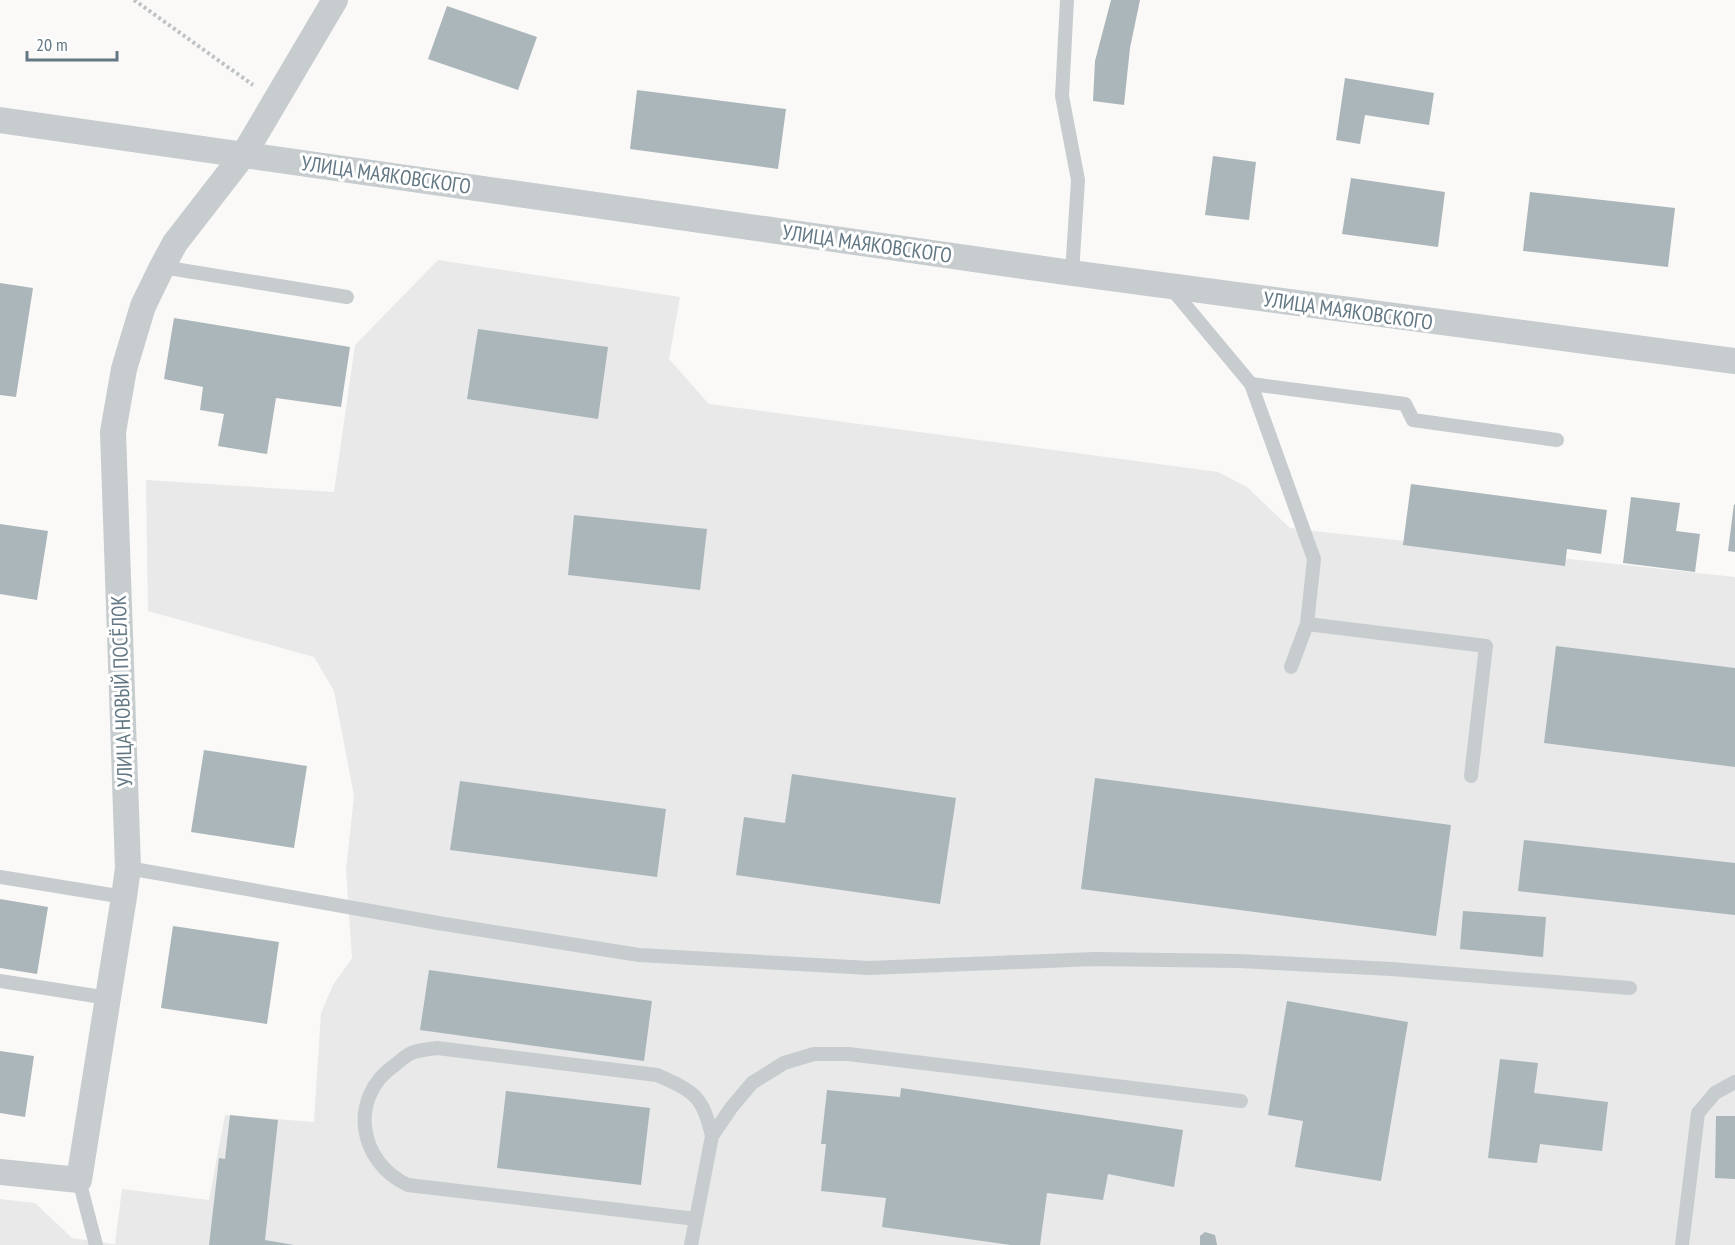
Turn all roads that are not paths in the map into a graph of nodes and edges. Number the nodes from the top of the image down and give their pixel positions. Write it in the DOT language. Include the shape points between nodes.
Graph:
graph roads {
  1 [pos="335,0"];
  2 [pos="1067,0"];
  3 [pos="0,120"];
  4 [pos="244,154"];
  5 [pos="162,267"];
  6 [pos="1072,273"];
  7 [pos="1170,286"];
  8 [pos="347,297"];
  9 [pos="1735,361"];
  10 [pos="1251,384"];
  11 [pos="1557,440"];
  12 [pos="1307,624"];
  13 [pos="1291,668"];
  14 [pos="1471,776"];
  15 [pos="128,868"];
  16 [pos="0,877"];
  17 [pos="124,897"];
  18 [pos="0,981"];
  19 [pos="1630,988"];
  20 [pos="108,998"];
  21 [pos="1735,1082"];
  22 [pos="1241,1101"];
  23 [pos="712,1136"];
  24 [pos="0,1172"];
  25 [pos="79,1180"];
  26 [pos="696,1219"];
  27 [pos="96,1245"];
  28 [pos="691,1245"];
  29 [pos="1682,1245"];
  1 -- 4 [label="street, УЛИЦА НОВЫЙ ПОСЁЛОК"];
  2 -- 6 [label="lane" via="1062,96 1078,180"];
  3 -- 4 [label="street, УЛИЦА МАЯКОВСКОГО"];
  4 -- 5 [label="street, УЛИЦА НОВЫЙ ПОСЁЛОК" via="175,243"];
  4 -- 6 [label="street, УЛИЦА МАЯКОВСКОГО"];
  5 -- 8 [label="lane"];
  5 -- 15 [label="street, УЛИЦА НОВЫЙ ПОСЁЛОК" via="143,306 124,369 113,432"];
  6 -- 7 [label="street, УЛИЦА МАЯКОВСКОГО"];
  7 -- 9 [label="street, УЛИЦА МАЯКОВСКОГО"];
  7 -- 10 [label="lane"];
  10 -- 11 [label="lane" via="1405,404 1413,420"];
  10 -- 12 [label="lane" via="1314,559"];
  12 -- 13 [label="lane"];
  12 -- 14 [label="lane" via="1486,646"];
  15 -- 17 [label="street, УЛИЦА НОВЫЙ ПОСЁЛОК"];
  15 -- 19 [label="lane" via="639,955 869,968 1095,959 1239,961"];
  16 -- 17 [label="lane"];
  17 -- 20 [label="street, УЛИЦА НОВЫЙ ПОСЁЛОК"];
  18 -- 20 [label="lane"];
  20 -- 25 [label="street, УЛИЦА НОВЫЙ ПОСЁЛОК"];
  21 -- 29 [label="lane" via="1715,1094 1698,1113"];
  22 -- 23 [label="lane" via="848,1054 814,1054 784,1063 752,1083"];
  23 -- 26 [label="lane"];
  23 -- 26 [label="lane" via="704,1105 685,1087 657,1075 437,1048 413,1052 390,1068 372,1087 365,1112 365,1135 376,1159 408,1185"];
  24 -- 25 [label="street"];
  25 -- 27 [label="lane"];
  26 -- 28 [label="lane"];
}
